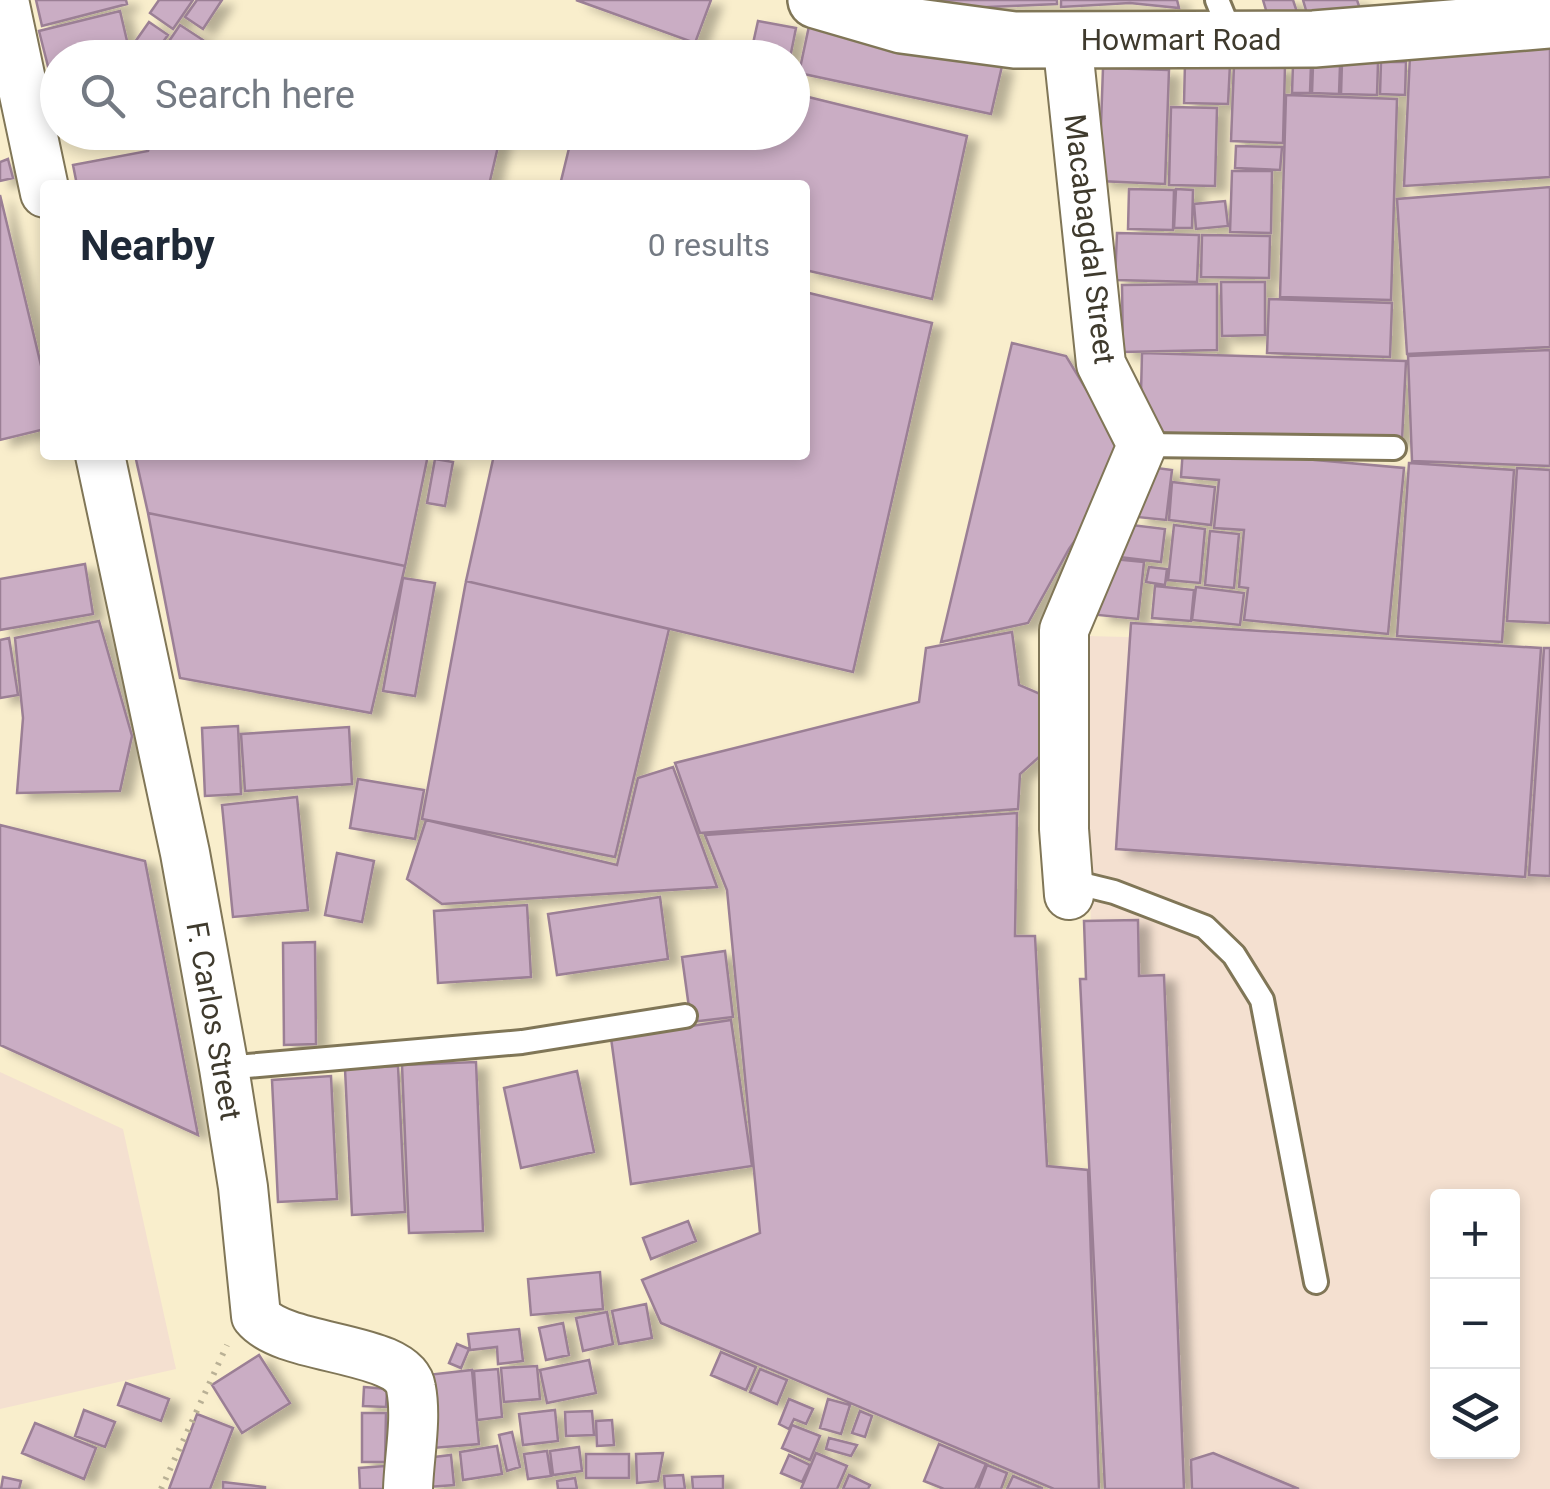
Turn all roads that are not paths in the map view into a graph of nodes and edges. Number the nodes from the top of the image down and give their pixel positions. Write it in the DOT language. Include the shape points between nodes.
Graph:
graph roads {
  1 [pos="4,0"];
  2 [pos="844,4"];
  3 [pos="1225,20"];
  4 [pos="1550,20"];
  5 [pos="1068,39"];
  6 [pos="42,180"];
  7 [pos="1142,444"];
  8 [pos="1394,448"];
  9 [pos="101,460"];
  10 [pos="1069,888"];
  11 [pos="685,1016"];
  12 [pos="224,1068"];
  13 [pos="1316,1282"];
  14 [pos="408,1489"];
  1 -- 6 [label="street"];
  2 -- 5 [label="street, Howmart Road" via="956,34"];
  3 -- 4 [label="street, Howmart Road"];
  3 -- 5 [label="street, Howmart Road"];
  5 -- 7 [label="street, Macabagdal Street" via="1101,364"];
  7 -- 8 [label="lane"];
  7 -- 10 [label="street" via="1064,630"];
  9 -- 12 [label="street, F. Carlos Street"];
  10 -- 13 [label="lane" via="1114,892 1205,927 1234,955 1262,1000"];
  11 -- 12 [label="lane" via="522,1042"];
  12 -- 14 [label="street, F. Carlos Street" via="256,1316 275,1332 390,1364 406,1375 412,1395"];
}
